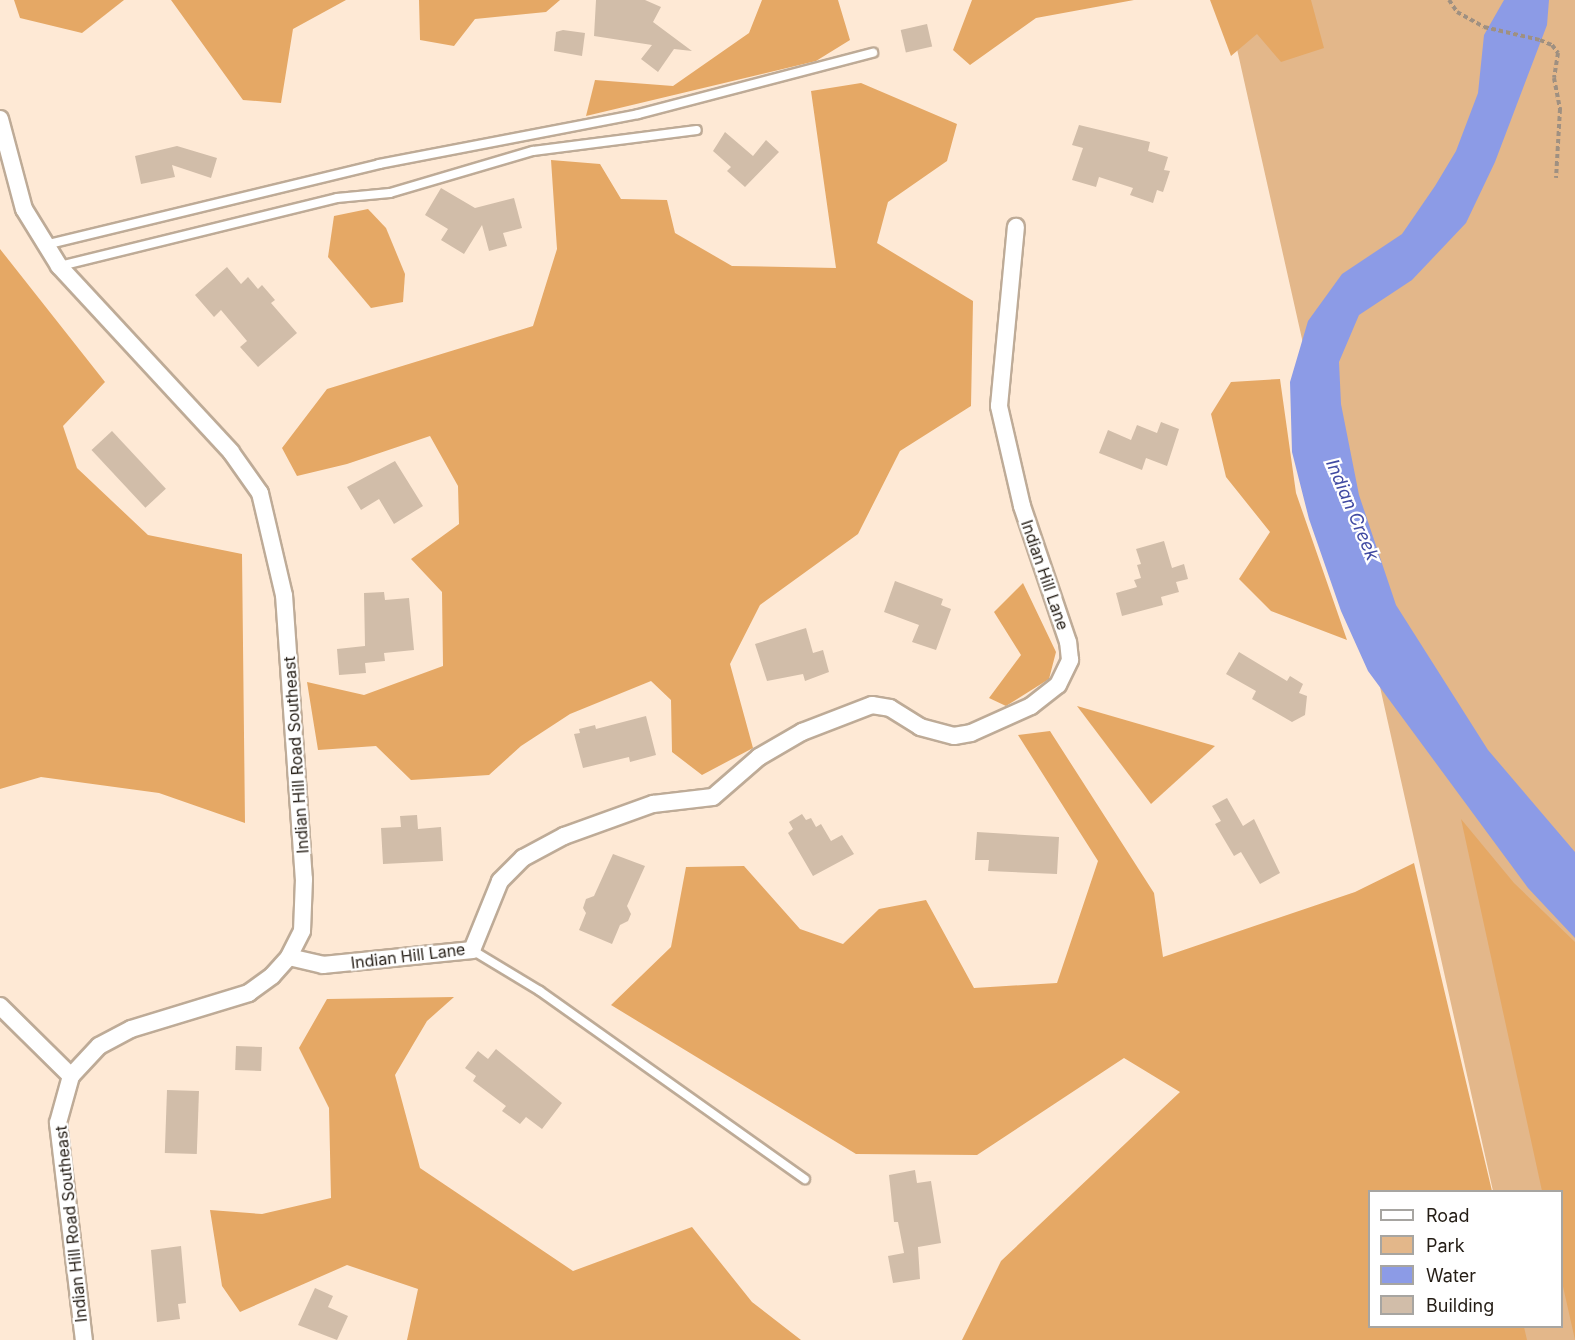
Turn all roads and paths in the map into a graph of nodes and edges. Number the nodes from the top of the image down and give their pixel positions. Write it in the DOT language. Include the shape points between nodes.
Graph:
graph roads {
  1 [pos="1449,0"];
  2 [pos="873,53"];
  3 [pos="0,119"];
  4 [pos="697,130"];
  5 [pos="1556,178"];
  6 [pos="1016,227"];
  7 [pos="44,245"];
  8 [pos="59,266"];
  9 [pos="472,950"];
  10 [pos="289,957"];
  11 [pos="0,1005"];
  12 [pos="71,1076"];
  13 [pos="805,1179"];
  14 [pos="84,1340"];
  1 -- 5 [label="path" via="1456,12 1484,27 1540,40 1558,53 1554,78 1560,109"];
  2 -- 7 [label="lane" via="638,114 379,164"];
  3 -- 7 [label="street, Indian Hill Road Southeast" via="24,208"];
  4 -- 8 [label="lane" via="532,151 499,164 390,193 337,198"];
  6 -- 9 [label="street, Indian Hill Lane" via="999,406 1022,506 1068,642 1070,660 1058,685 1031,706 971,733 954,736 920,727 890,708 872,705 845,713 759,757 713,797 653,804 564,836 523,858 500,881"];
  7 -- 8 [label="street, Indian Hill Road Southeast"];
  8 -- 10 [label="street, Indian Hill Road Southeast" via="231,452 260,494 268,518 284,595 304,879 302,931"];
  9 -- 10 [label="street, Indian Hill Lane" via="323,965"];
  9 -- 13 [label="lane" via="540,991"];
  10 -- 12 [label="street, Indian Hill Road Southeast" via="249,993 131,1029 107,1042 84,1059"];
  11 -- 12 [label="street"];
  12 -- 14 [label="street, Indian Hill Road Southeast" via="58,1123"];
}
